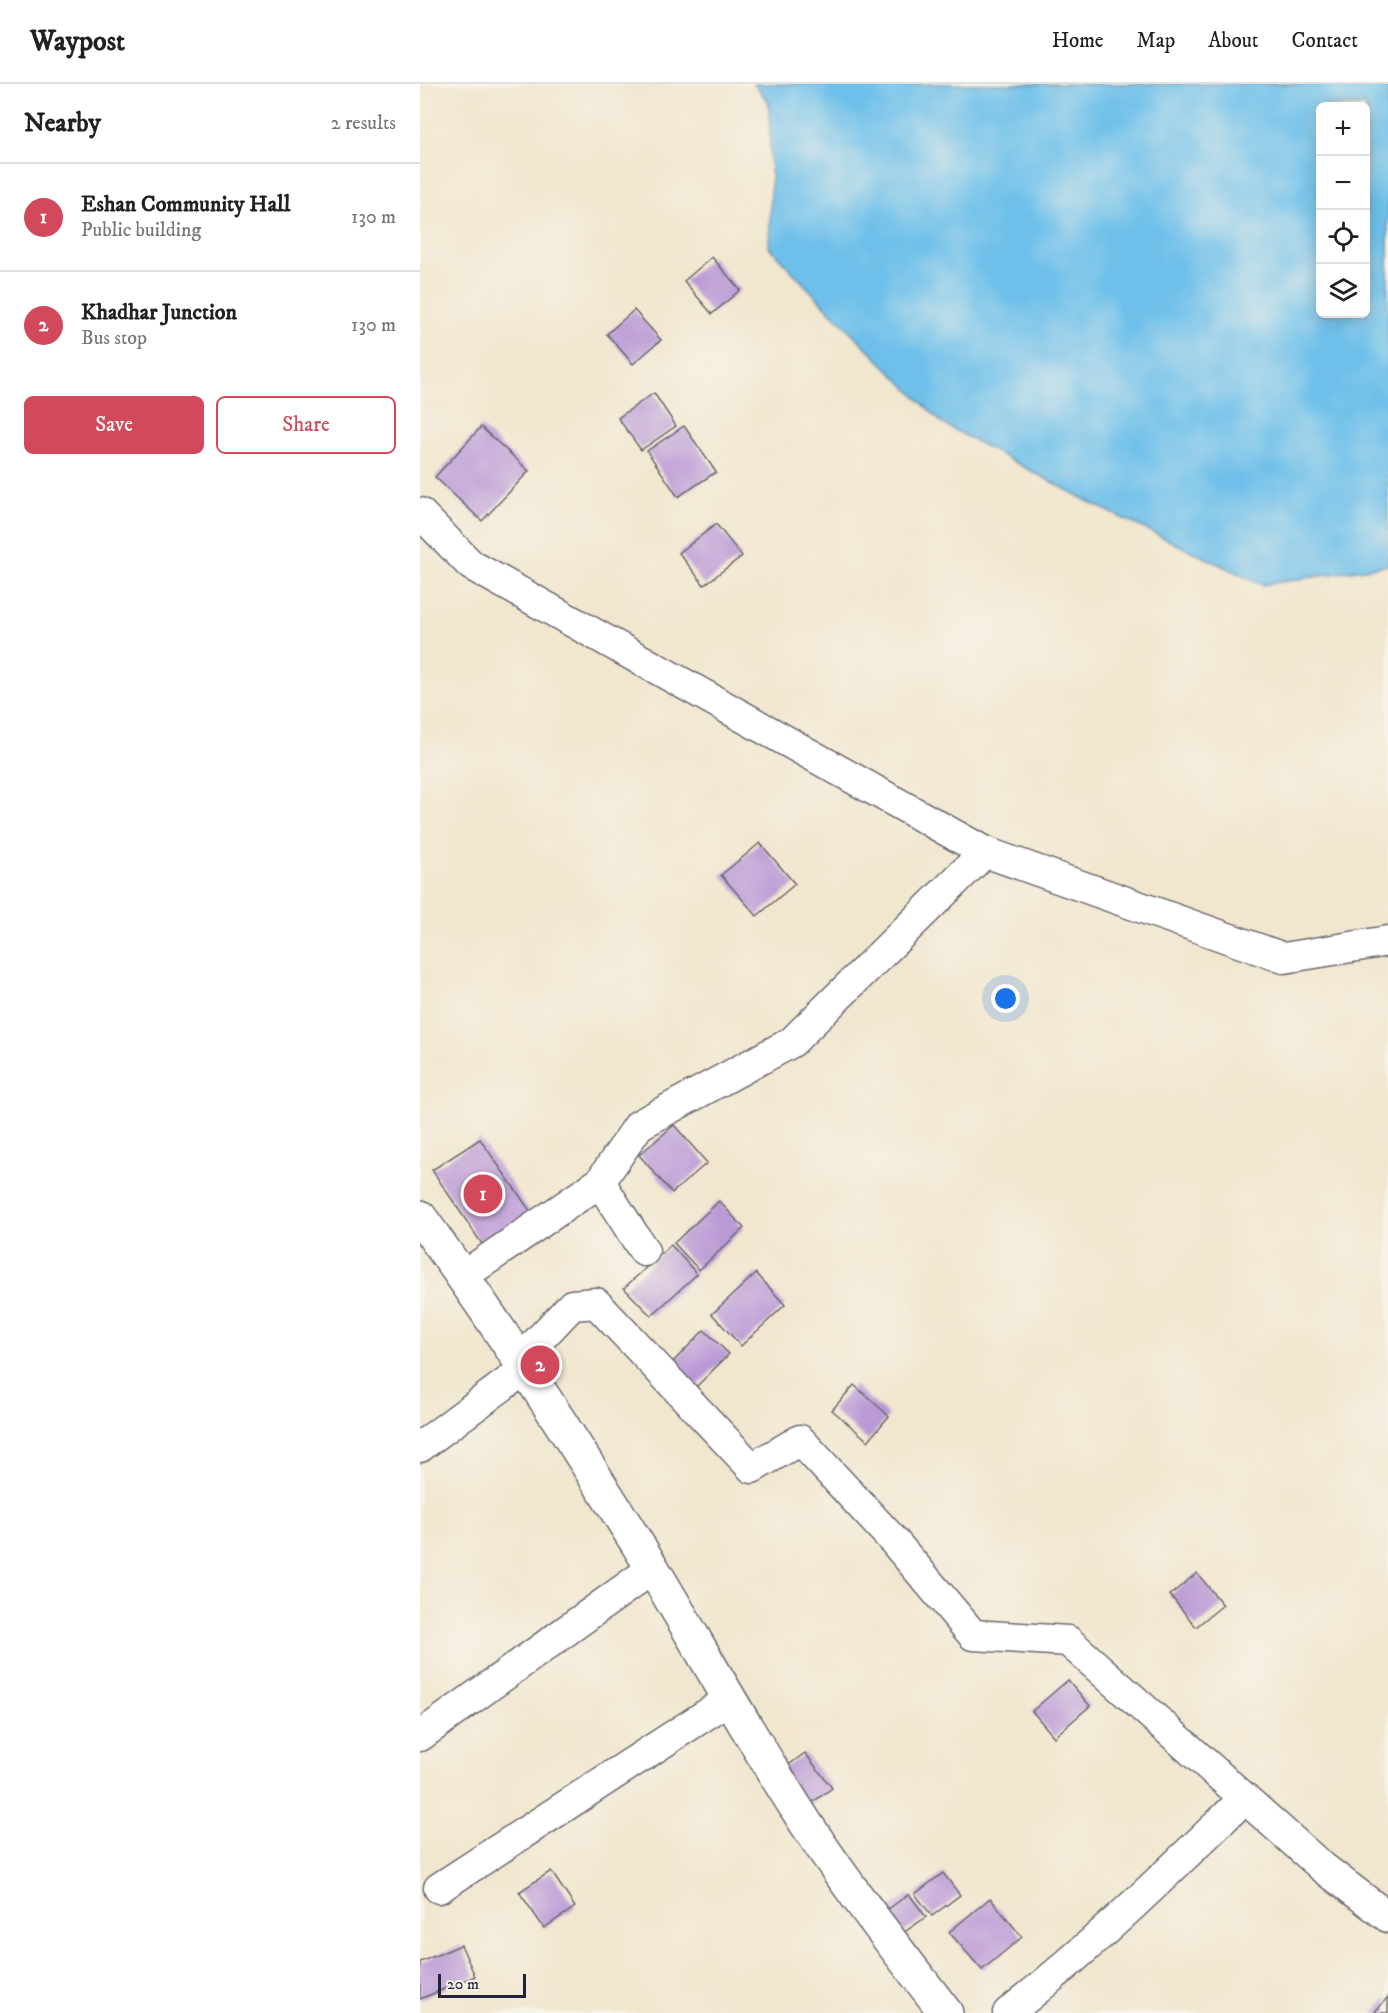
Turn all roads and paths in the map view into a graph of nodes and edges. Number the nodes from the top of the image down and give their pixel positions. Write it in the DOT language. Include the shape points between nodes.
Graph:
graph roads {
  1 [pos="420,513"];
  2 [pos="985,852"];
  3 [pos="1388,941"];
  4 [pos="600,1182"];
  5 [pos="420,1217"];
  6 [pos="644,1251"];
  7 [pos="463,1276"];
  8 [pos="522,1365"];
  9 [pos="420,1447"];
  10 [pos="652,1569"];
  11 [pos="730,1699"];
  12 [pos="420,1736"];
  13 [pos="1245,1798"];
  14 [pos="439,1888"];
  15 [pos="1388,1917"];
  16 [pos="946,2013"];
  17 [pos="1008,2013"];
  1 -- 2 [label="street" via="471,565"];
  2 -- 3 [label="street" via="1284,958"];
  2 -- 4 [label="street" via="792,1042 639,1125"];
  4 -- 6 [label="street"];
  4 -- 7 [label="street"];
  5 -- 7 [label="main road"];
  7 -- 8 [label="main road"];
  8 -- 9 [label="street"];
  8 -- 10 [label="main road"];
  8 -- 13 [label="street" via="572,1305 596,1303 752,1468 800,1440 893,1540 973,1635 1068,1641"];
  10 -- 11 [label="main road"];
  10 -- 12 [label="street"];
  11 -- 14 [label="street"];
  11 -- 16 [label="main road" via="798,1811 865,1908"];
  13 -- 15 [label="street" via="1321,1866"];
  13 -- 17 [label="street" via="1097,1937"];
}
